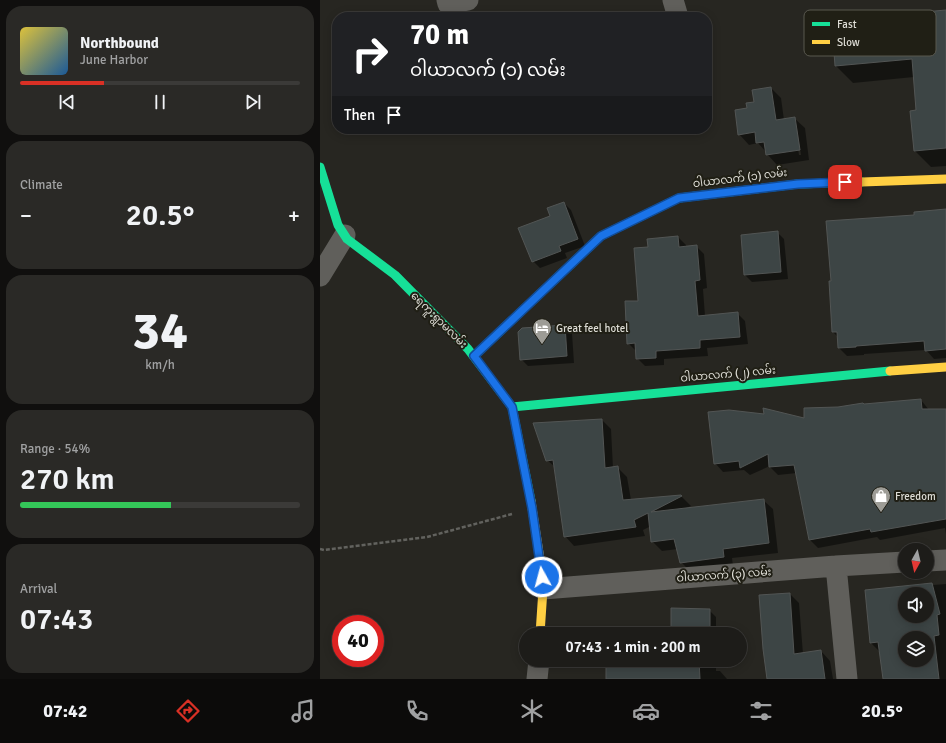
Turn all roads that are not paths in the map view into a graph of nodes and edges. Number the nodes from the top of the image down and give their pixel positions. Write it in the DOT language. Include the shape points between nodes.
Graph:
graph roads {
  1 [pos="447,0"];
  2 [pos="468,0"];
  3 [pos="673,0"];
  4 [pos="677,12"];
  5 [pos="320,168"];
  6 [pos="946,179"];
  7 [pos="345,235"];
  8 [pos="320,276"];
  9 [pos="474,356"];
  10 [pos="946,367"];
  11 [pos="512,407"];
  12 [pos="946,560"];
  13 [pos="934,561"];
  14 [pos="898,562"];
  15 [pos="836,566"];
  16 [pos="543,589"];
  17 [pos="540,627"];
  18 [pos="538,667"];
  19 [pos="537,679"];
  20 [pos="847,679"];
  1 -- 2 [label="street" via="448,4"];
  3 -- 4 [label="street"];
  5 -- 7 [label="street, ရေကူးရွာမလမ်း" via="338,225"];
  6 -- 9 [label="street, ဝါယာလက် (၁) လမ်း" via="798,184 679,198 601,236"];
  7 -- 8 [label="street"];
  7 -- 9 [label="street, ရေကူးရွာမလမ်း" via="394,275"];
  9 -- 11 [label="street, ရေကူးရွာမလမ်း"];
  10 -- 11 [label="street, ဝါယာလက် (၂) လမ်း"];
  11 -- 16 [label="street, ရေကူးရွာမလမ်း" via="532,508"];
  12 -- 13 [label="street"];
  14 -- 15 [label="street, ဝါယာလက် (၃) လမ်း"];
  15 -- 16 [label="street, ဝါယာလက် (၃) လမ်း"];
  15 -- 20 [label="street"];
  16 -- 17 [label="street, ရေကူးရွာမလမ်း"];
  18 -- 19 [label="street"];
}
